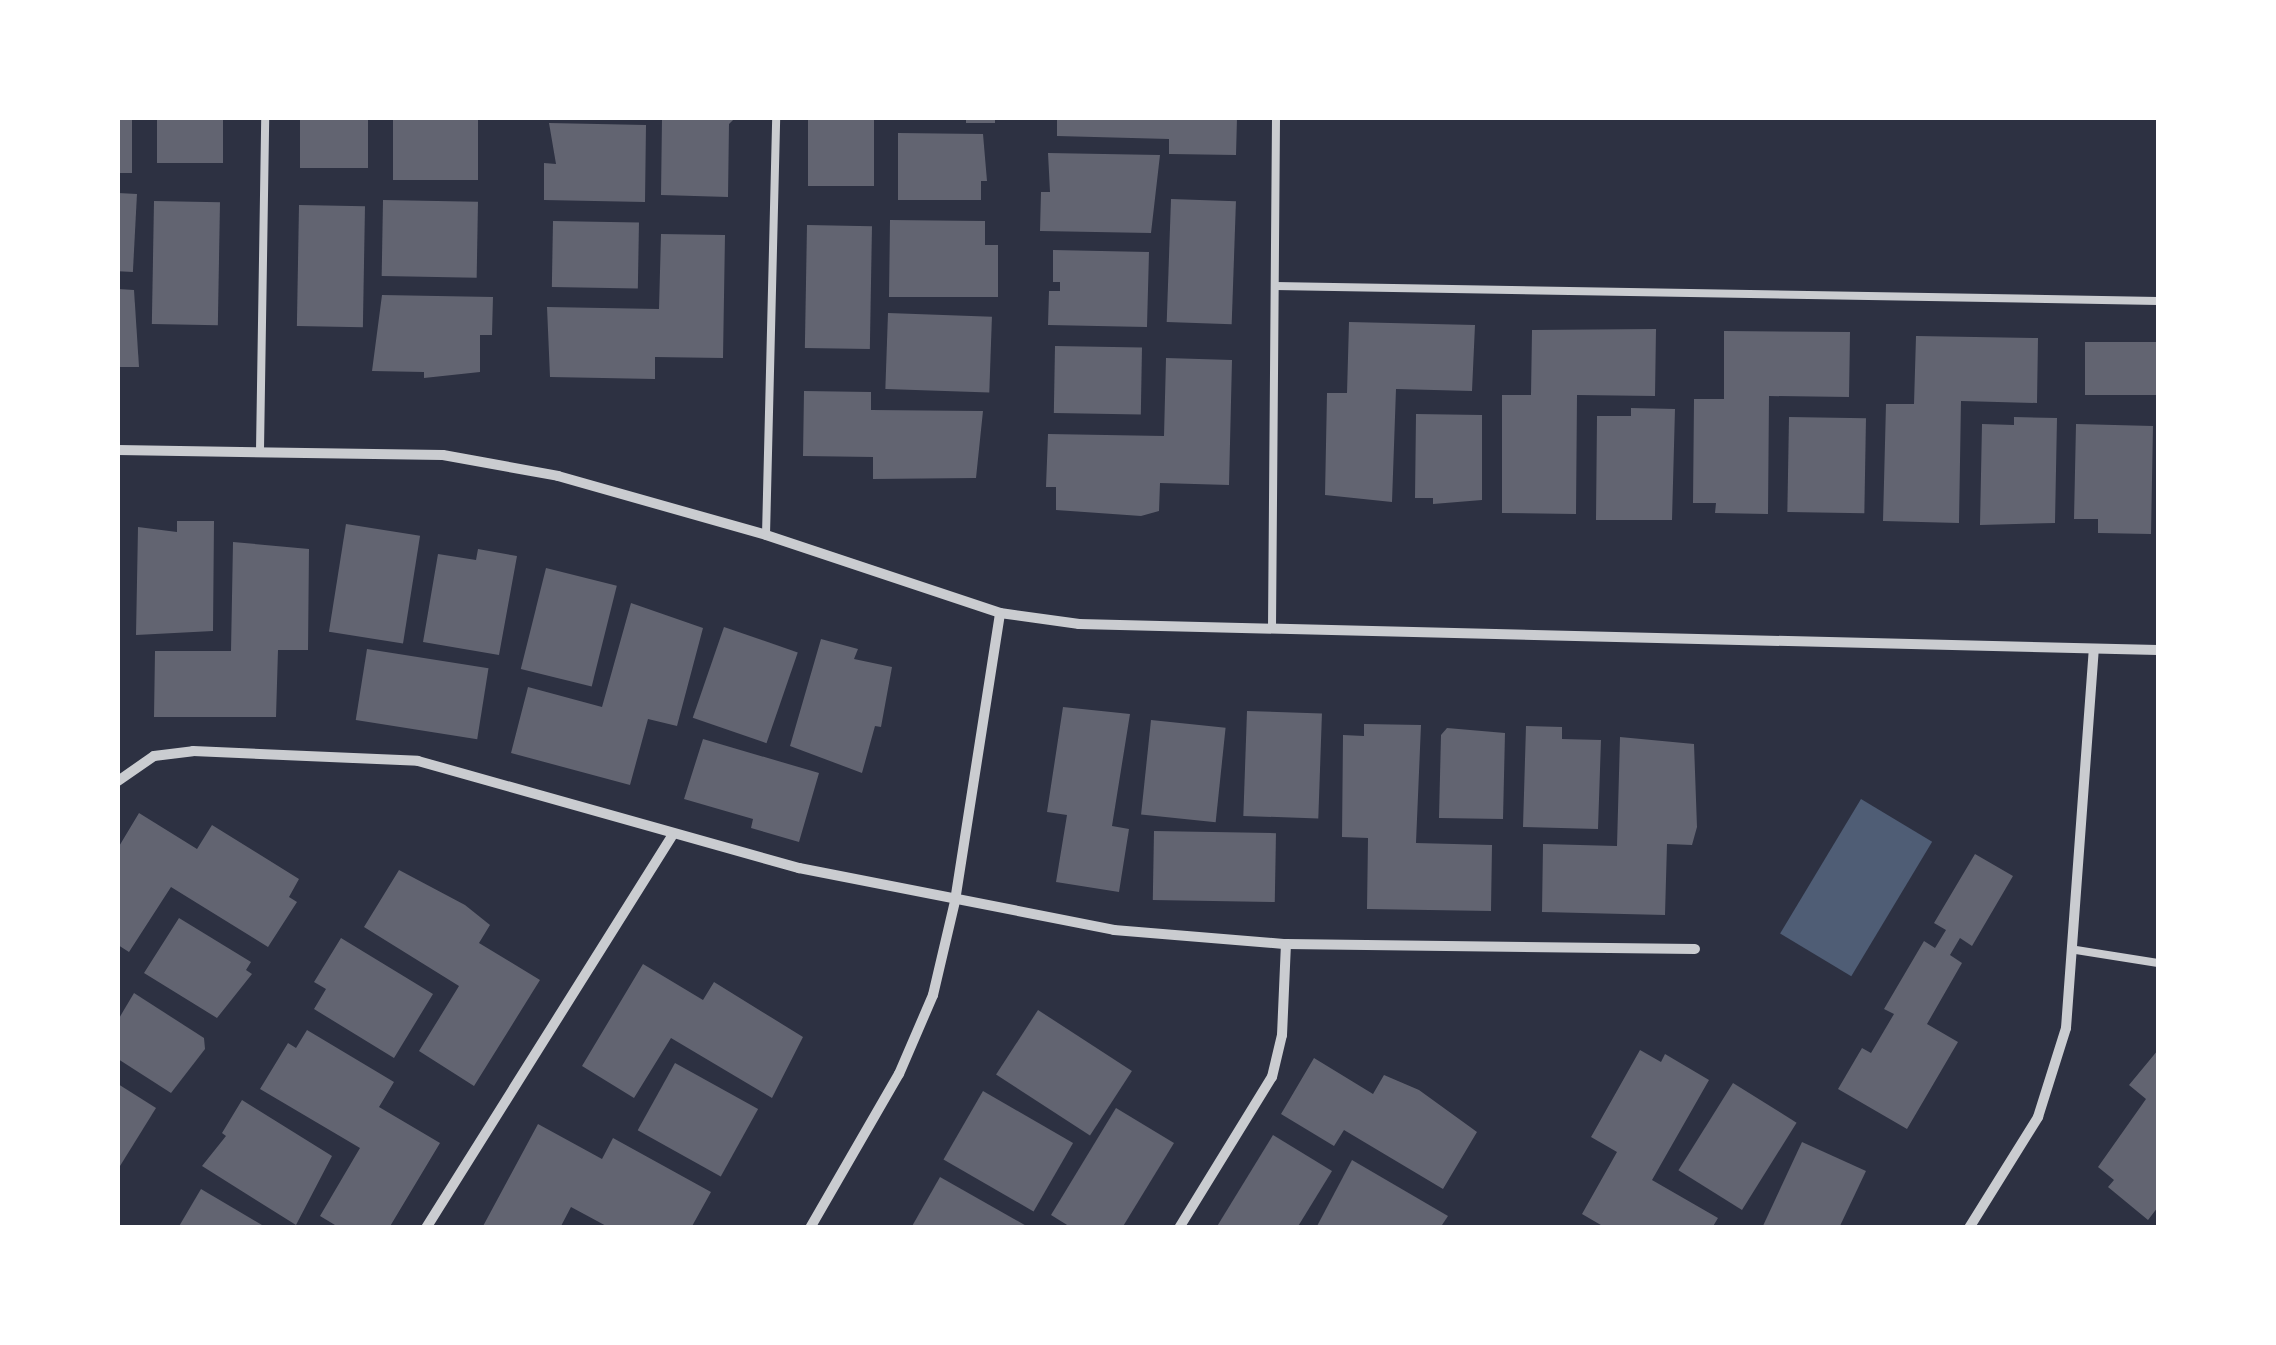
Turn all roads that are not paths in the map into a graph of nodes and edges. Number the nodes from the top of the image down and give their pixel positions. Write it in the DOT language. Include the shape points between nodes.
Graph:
graph roads {
  1 [pos="266,118"];
  2 [pos="776,118"];
  3 [pos="1276,118"];
  4 [pos="1275,286"];
  5 [pos="2158,301"];
  6 [pos="118,450"];
  7 [pos="260,450"];
  8 [pos="766,535"];
  9 [pos="1000,614"];
  10 [pos="1272,628"];
  11 [pos="2094,650"];
  12 [pos="2158,650"];
  13 [pos="118,780"];
  14 [pos="672,836"];
  15 [pos="955,900"];
  16 [pos="1286,944"];
  17 [pos="1695,950"];
  18 [pos="2076,950"];
  19 [pos="2158,963"];
  20 [pos="426,1228"];
  21 [pos="810,1228"];
  22 [pos="1179,1228"];
  23 [pos="1969,1228"];
  1 -- 7 [label="lane"];
  2 -- 8 [label="lane"];
  3 -- 4 [label="lane"];
  4 -- 5 [label="lane"];
  4 -- 10 [label="lane"];
  6 -- 7 [label="street"];
  7 -- 8 [label="street" via="443,455 558,476"];
  8 -- 9 [label="street"];
  9 -- 10 [label="street" via="1079,624"];
  9 -- 15 [label="street"];
  10 -- 11 [label="street"];
  11 -- 12 [label="street"];
  11 -- 18 [label="street"];
  13 -- 14 [label="street" via="154,756 193,751 418,761"];
  14 -- 15 [label="street"];
  14 -- 20 [label="street"];
  15 -- 16 [label="street" via="1114,930"];
  15 -- 21 [label="street" via="932,995 899,1074"];
  16 -- 17 [label="street"];
  16 -- 22 [label="street" via="1282,1035 1272,1077"];
  18 -- 19 [label="lane"];
  18 -- 23 [label="street" via="2066,1028 2038,1117"];
}
